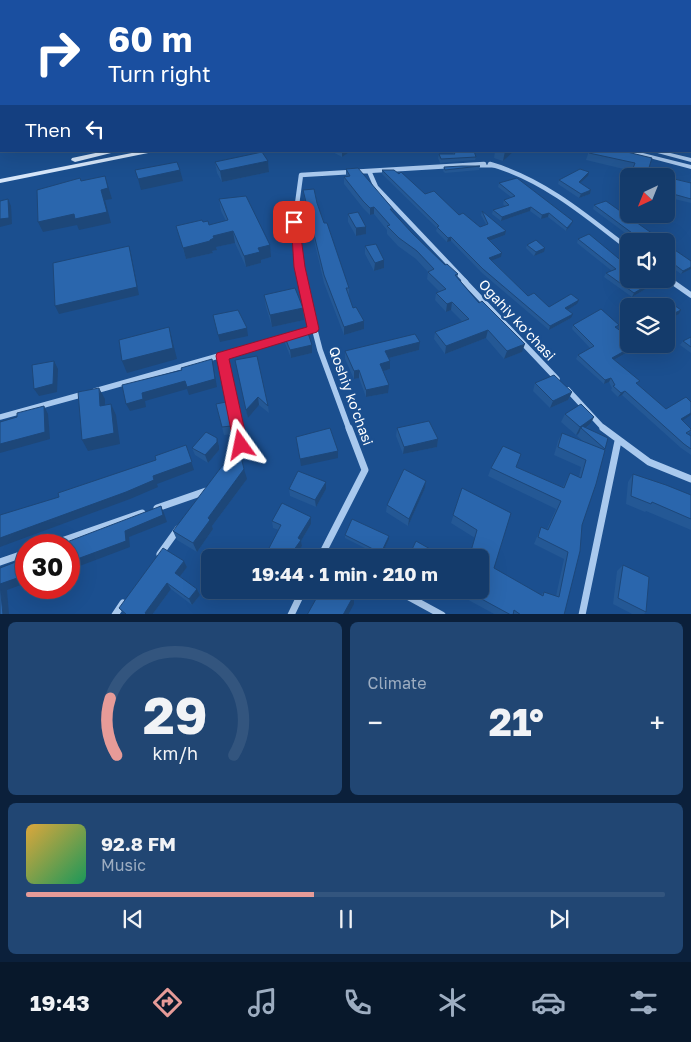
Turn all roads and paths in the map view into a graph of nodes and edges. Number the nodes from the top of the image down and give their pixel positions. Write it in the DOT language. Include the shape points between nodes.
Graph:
graph roads {
  1 [pos="111,152"];
  2 [pos="150,152"];
  3 [pos="630,152"];
  4 [pos="657,152"];
  5 [pos="691,160"];
  6 [pos="691,167"];
  7 [pos="369,171"];
  8 [pos="0,174"];
  9 [pos="0,181"];
  10 [pos="620,242"];
  11 [pos="675,283"];
  12 [pos="691,295"];
  13 [pos="313,329"];
  14 [pos="304,332"];
  15 [pos="295,334"];
  16 [pos="222,356"];
  17 [pos="0,417"];
  18 [pos="618,441"];
  19 [pos="229,460"];
  20 [pos="691,479"];
  21 [pos="212,484"];
  22 [pos="206,492"];
  23 [pos="200,499"];
  24 [pos="183,522"];
  25 [pos="80,535"];
  26 [pos="325,549"];
  27 [pos="15,557"];
  28 [pos="155,561"];
  29 [pos="0,562"];
  30 [pos="126,599"];
  31 [pos="299,599"];
  32 [pos="413,599"];
  33 [pos="115,614"];
  34 [pos="291,614"];
  35 [pos="442,614"];
  36 [pos="582,614"];
  1 -- 8 [label="main road"];
  2 -- 9 [label="main road"];
  3 -- 6 [label="street"];
  4 -- 5 [label="street"];
  7 -- 10 [label="street" via="489,164 507,167 575,209"];
  7 -- 13 [label="street, Qoshiy ko'chasi" via="301,175 294,222 299,267"];
  7 -- 18 [label="street, Ogahiy ko'chasi" via="376,187"];
  11 -- 12 [label="street"];
  13 -- 14 [label="street"];
  13 -- 26 [label="street, Qoshiy ko'chasi" via="365,470"];
  15 -- 16 [label="street"];
  16 -- 17 [label="street"];
  16 -- 19 [label="street" via="241,445"];
  18 -- 20 [label="street, Ogahiy ko'chasi" via="648,462"];
  18 -- 36 [label="street"];
  21 -- 22 [label="street"];
  22 -- 23 [label="street"];
  22 -- 25 [label="street"];
  24 -- 28 [label="street"];
  27 -- 29 [label="street"];
  30 -- 33 [label="street"];
  31 -- 34 [label="street"];
  32 -- 35 [label="street"];
}
